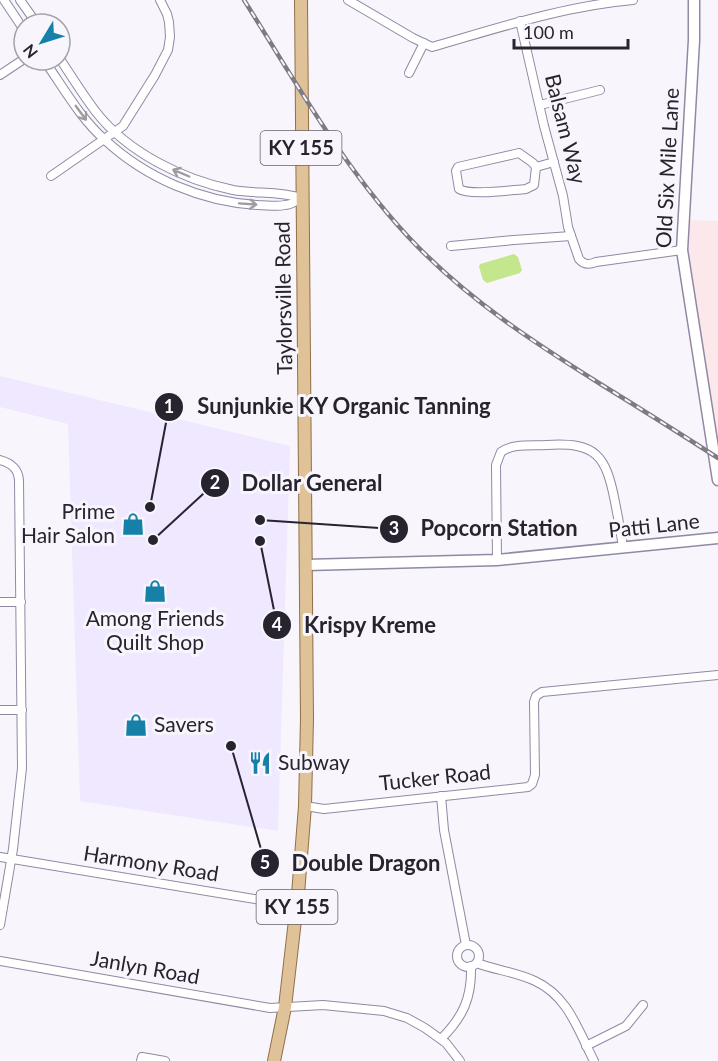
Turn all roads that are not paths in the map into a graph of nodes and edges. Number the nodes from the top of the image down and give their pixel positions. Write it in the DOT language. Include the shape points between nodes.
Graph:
graph roads {
  1 [pos="160,0"];
  2 [pos="301,0"];
  3 [pos="348,0"];
  4 [pos="633,0"];
  5 [pos="694,0"];
  6 [pos="520,21"];
  7 [pos="424,43"];
  8 [pos="52,72"];
  9 [pos="69,72"];
  10 [pos="409,73"];
  11 [pos="600,90"];
  12 [pos="540,105"];
  13 [pos="115,132"];
  14 [pos="104,140"];
  15 [pos="554,162"];
  16 [pos="536,167"];
  17 [pos="51,176"];
  18 [pos="302,198"];
  19 [pos="573,240"];
  20 [pos="451,246"];
  21 [pos="682,250"];
  22 [pos="0,460"];
  23 [pos="718,480"];
  24 [pos="718,538"];
  25 [pos="623,548"];
  26 [pos="497,560"];
  27 [pos="306,566"];
  28 [pos="0,602"];
  29 [pos="21,602"];
  30 [pos="718,675"];
  31 [pos="0,710"];
  32 [pos="22,710"];
  33 [pos="441,796"];
  34 [pos="305,806"];
  35 [pos="0,857"];
  36 [pos="11,859"];
  37 [pos="297,906"];
  38 [pos="0,925"];
  39 [pos="466,945"];
  40 [pos="0,962"];
  41 [pos="474,964"];
  42 [pos="643,1005"];
  43 [pos="285,1007"];
  44 [pos="441,1039"];
  45 [pos="586,1046"];
  46 [pos="141,1061"];
  47 [pos="165,1061"];
  48 [pos="274,1061"];
  49 [pos="460,1061"];
  50 [pos="594,1061"];
  1 -- 13 [label="street" via="169,22 168,50 123,126"];
  2 -- 18 [label="main road, Taylorsville Road / KY 155"];
  3 -- 7 [label="street"];
  4 -- 6 [label="street"];
  5 -- 21 [label="street, Old Six Mile Lane"];
  6 -- 7 [label="street" via="432,47"];
  6 -- 12 [label="street, Balsam Way"];
  7 -- 10 [label="street"];
  8 -- 14 [label="street, one-way"];
  9 -- 13 [label="street" via="97,114"];
  11 -- 12 [label="street"];
  12 -- 15 [label="street, Balsam Way"];
  13 -- 14 [label="street"];
  18 -- 13 [label="street, one-way" via="198,181 152,159"];
  14 -- 17 [label="street"];
  14 -- 18 [label="street, one-way" via="160,179 186,190 235,203 287,206"];
  15 -- 16 [label="street"];
  15 -- 19 [label="street, Balsam Way"];
  16 -- 16 [label="street" via="519,153 458,167 457,182 464,192 526,189 534,185"];
  18 -- 27 [label="main road, Taylorsville Road / KY 155"];
  19 -- 20 [label="street"];
  19 -- 21 [label="street" via="579,259 586,264"];
  21 -- 23 [label="street, Old Six Mile Lane"];
  22 -- 29 [label="street" via="12,466 18,475"];
  24 -- 25 [label="street, Patti Lane"];
  25 -- 26 [label="street, Patti Lane"];
  25 -- 26 [label="street" via="609,474 602,461 584,448 565,444 512,447 501,452 496,465"];
  26 -- 27 [label="street, Patti Lane"];
  27 -- 34 [label="main road, Taylorsville Road / KY 155"];
  28 -- 29 [label="street"];
  29 -- 32 [label="street"];
  30 -- 33 [label="street, Tucker Road" via="542,692 534,702 532,784"];
  31 -- 32 [label="street"];
  32 -- 36 [label="street" via="22,768"];
  33 -- 34 [label="street, Tucker Road" via="324,809"];
  33 -- 39 [label="street" via="445,839"];
  34 -- 37 [label="main road, Taylorsville Road / KY 155"];
  35 -- 36 [label="street, Harmony Road"];
  36 -- 37 [label="street, Harmony Road"];
  36 -- 38 [label="street"];
  37 -- 43 [label="main road, Taylorsville Road / KY 155"];
  39 -- 41 [label="street" via="477,950 479,956"];
  39 -- 41 [label="street" via="458,957 464,965"];
  40 -- 43 [label="street, Janlyn Road" via="270,1008"];
  41 -- 44 [label="street" via="459,1019"];
  41 -- 45 [label="street" via="527,978 550,989 566,1005"];
  42 -- 45 [label="street" via="627,1026"];
  43 -- 44 [label="street, Janlyn Road" via="323,1005 387,1011"];
  43 -- 48 [label="main road, Taylorsville Road / KY 155"];
  44 -- 49 [label="street, Janlyn Road"];
  45 -- 50 [label="street"];
  46 -- 47 [label="street" via="142,1057"];
}
